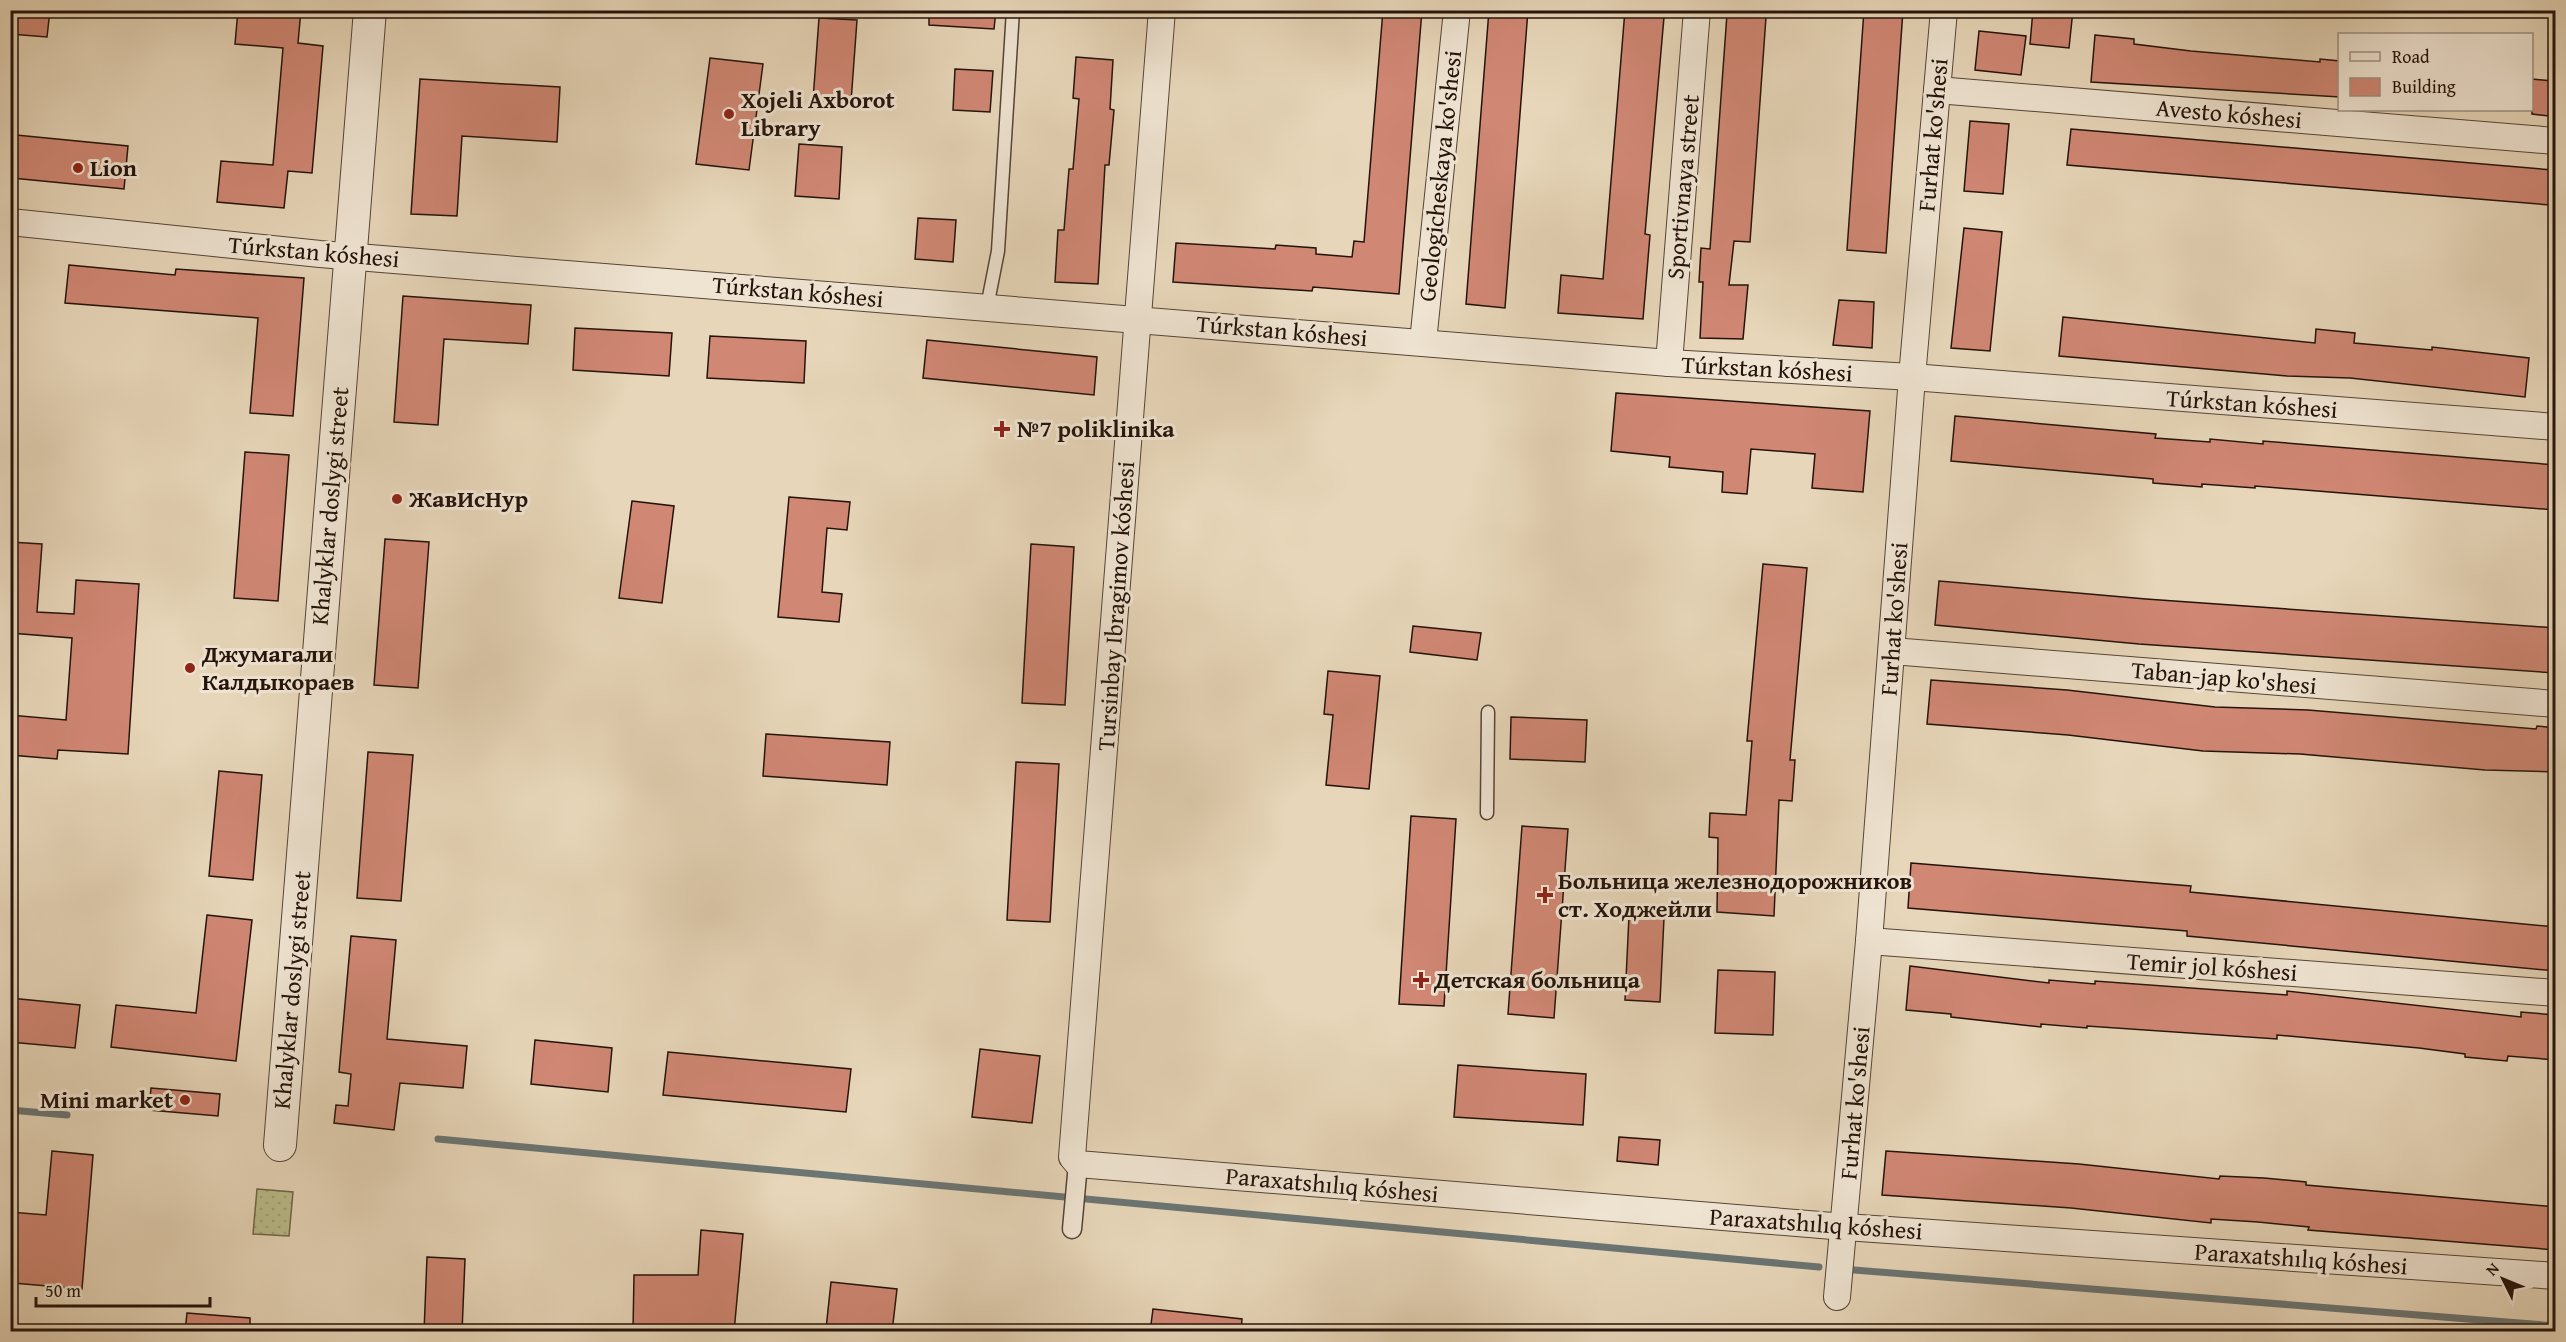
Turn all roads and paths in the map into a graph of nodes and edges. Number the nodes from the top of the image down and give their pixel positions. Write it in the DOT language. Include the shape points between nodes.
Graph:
graph roads {
  1 [pos="369,10"];
  2 [pos="1013,10"];
  3 [pos="1162,10"];
  4 [pos="1456,10"];
  5 [pos="1697,10"];
  6 [pos="1944,10"];
  7 [pos="1938,90"];
  8 [pos="2556,141"];
  9 [pos="10,222"];
  10 [pos="350,256"];
  11 [pos="987,307"];
  12 [pos="1138,319"];
  13 [pos="1423,342"];
  14 [pos="1669,363"];
  15 [pos="1912,377"];
  16 [pos="2556,427"];
  17 [pos="1892,651"];
  18 [pos="2556,704"];
  19 [pos="1488,712"];
  20 [pos="1487,813"];
  21 [pos="1869,941"];
  22 [pos="2556,993"];
  23 [pos="280,1145"];
  24 [pos="1077,1164"];
  25 [pos="1845,1227"];
  26 [pos="1072,1229"];
  27 [pos="2556,1276"];
  28 [pos="1837,1297"];
  1 -- 10 [label="street, Khalyklar doslygi street"];
  2 -- 11 [label="lane" via="998,251"];
  3 -- 12 [label="street, Tursinbay Ibragimov kóshesi"];
  4 -- 13 [label="street, Geologicheskaya ko'shesi"];
  5 -- 14 [label="street, Sportivnaya street"];
  6 -- 7 [label="street, Furhat ko'shesi"];
  7 -- 8 [label="street, Avesto kóshesi"];
  7 -- 15 [label="street, Furhat ko'shesi"];
  9 -- 10 [label="street, Túrkstan kóshesi"];
  10 -- 11 [label="street, Túrkstan kóshesi"];
  10 -- 23 [label="street, Khalyklar doslygi street"];
  11 -- 12 [label="street, Túrkstan kóshesi"];
  12 -- 13 [label="street, Túrkstan kóshesi"];
  12 -- 24 [label="street, Tursinbay Ibragimov kóshesi" via="1072,1157"];
  13 -- 14 [label="street, Túrkstan kóshesi"];
  14 -- 15 [label="street, Túrkstan kóshesi"];
  15 -- 16 [label="street, Túrkstan kóshesi"];
  15 -- 17 [label="street, Furhat ko'shesi"];
  17 -- 18 [label="street, Taban-jap ko'shesi"];
  17 -- 21 [label="street, Furhat ko'shesi"];
  19 -- 20 [label="lane"];
  21 -- 22 [label="street, Temir jol kóshesi"];
  21 -- 25 [label="street, Furhat ko'shesi"];
  24 -- 25 [label="street, Paraxatshılıq kóshesi"];
  24 -- 26 [label="street"];
  25 -- 27 [label="street, Paraxatshılıq kóshesi"];
  25 -- 28 [label="street, Furhat ko'shesi"];
}
